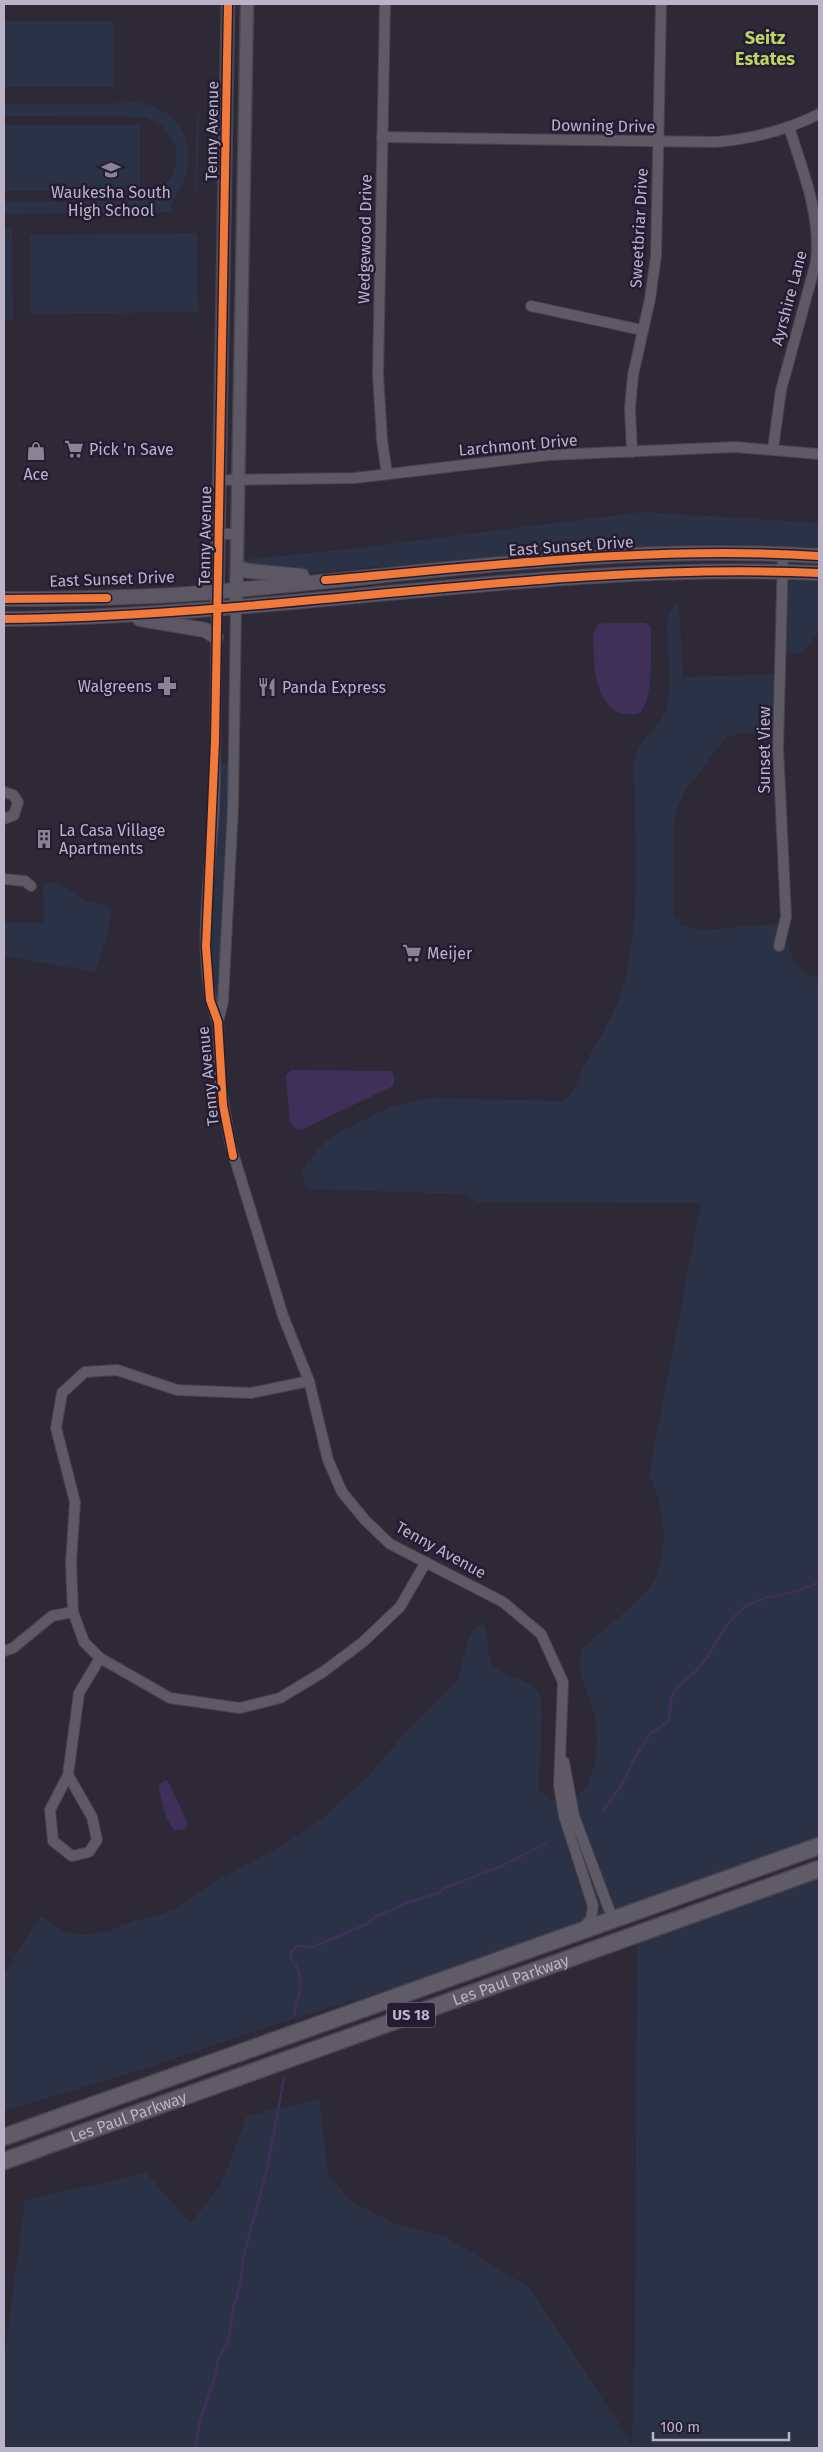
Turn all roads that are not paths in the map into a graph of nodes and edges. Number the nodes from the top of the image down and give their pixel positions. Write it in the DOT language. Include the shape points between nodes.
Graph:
graph roads {
  1 [pos="228,4"];
  2 [pos="247,4"];
  3 [pos="385,4"];
  4 [pos="661,4"];
  5 [pos="819,114"];
  6 [pos="789,127"];
  7 [pos="382,137"];
  8 [pos="658,142"];
  9 [pos="532,306"];
  10 [pos="642,330"];
  11 [pos="774,449"];
  12 [pos="632,452"];
  13 [pos="819,454"];
  14 [pos="387,474"];
  15 [pos="220,480"];
  16 [pos="240,480"];
  17 [pos="218,534"];
  18 [pos="238,534"];
  19 [pos="783,554"];
  20 [pos="819,556"];
  21 [pos="556,560"];
  22 [pos="238,568"];
  23 [pos="783,571"];
  24 [pos="819,573"];
  25 [pos="558,578"];
  26 [pos="325,580"];
  27 [pos="237,589"];
  28 [pos="217,591"];
  29 [pos="4,599"];
  30 [pos="236,608"];
  31 [pos="217,609"];
  32 [pos="124,616"];
  33 [pos="4,619"];
  34 [pos="216,637"];
  35 [pos="215,763"];
  36 [pos="234,763"];
  37 [pos="4,792"];
  38 [pos="4,819"];
  39 [pos="4,879"];
  40 [pos="31,886"];
  41 [pos="209,886"];
  42 [pos="228,887"];
  43 [pos="778,946"];
  44 [pos="218,1022"];
  45 [pos="309,1381"];
  46 [pos="426,1562"];
  47 [pos="73,1612"];
  48 [pos="4,1651"];
  49 [pos="100,1658"];
  50 [pos="561,1746"];
  51 [pos="68,1775"];
  52 [pos="819,1846"];
  53 [pos="819,1869"];
  54 [pos="614,1920"];
  55 [pos="580,1932"];
  56 [pos="431,2008"];
  57 [pos="4,2137"];
  58 [pos="4,2162"];
  1 -- 15 [label="street, Tenny Avenue"];
  2 -- 16 [label="street, Tenny Avenue"];
  3 -- 7 [label="street, Wedgewood Drive"];
  4 -- 8 [label="street, Sweetbriar Drive"];
  5 -- 6 [label="street, Downing Drive"];
  6 -- 8 [label="street, Downing Drive" via="731,141"];
  6 -- 11 [label="street, Ayrshire Lane" via="812,200 818,243 816,262 781,390"];
  7 -- 8 [label="street, Downing Drive"];
  7 -- 14 [label="street, Wedgewood Drive" via="378,394"];
  8 -- 10 [label="street, Sweetbriar Drive" via="656,256"];
  9 -- 10 [label="street"];
  10 -- 12 [label="street, Sweetbriar Drive" via="631,392"];
  11 -- 12 [label="street, Larchmont Drive" via="735,447"];
  11 -- 13 [label="street, Larchmont Drive"];
  12 -- 14 [label="street, Larchmont Drive" via="549,455"];
  14 -- 16 [label="street, Larchmont Drive" via="323,480"];
  15 -- 16 [label="street, Larchmont Drive"];
  15 -- 17 [label="street, Tenny Avenue"];
  16 -- 18 [label="street, Tenny Avenue"];
  17 -- 18 [label="street"];
  17 -- 28 [label="street, Tenny Avenue"];
  18 -- 22 [label="street, Tenny Avenue"];
  19 -- 20 [label="main road, East Sunset Drive"];
  19 -- 21 [label="main road, East Sunset Drive" via="674,554"];
  19 -- 23 [label="street, Sunset View"];
  21 -- 25 [label="street"];
  21 -- 26 [label="main road, East Sunset Drive"];
  22 -- 26 [label="main road"];
  22 -- 27 [label="street, Tenny Avenue"];
  23 -- 24 [label="main road, East Sunset Drive"];
  23 -- 25 [label="main road, East Sunset Drive"];
  23 -- 43 [label="street, Sunset View" via="778,747 786,917"];
  25 -- 30 [label="main road, East Sunset Drive"];
  26 -- 27 [label="main road, East Sunset Drive"];
  27 -- 28 [label="main road, East Sunset Drive"];
  27 -- 30 [label="street, Tenny Avenue"];
  28 -- 29 [label="main road, East Sunset Drive" via="107,598"];
  28 -- 31 [label="street, Tenny Avenue"];
  30 -- 31 [label="main road, East Sunset Drive"];
  30 -- 36 [label="street, Tenny Avenue"];
  31 -- 32 [label="main road, East Sunset Drive"];
  31 -- 34 [label="street, Tenny Avenue"];
  32 -- 33 [label="main road, East Sunset Drive"];
  32 -- 34 [label="main road" via="205,630"];
  34 -- 35 [label="street, Tenny Avenue"];
  35 -- 36 [label="street"];
  35 -- 41 [label="street, Tenny Avenue"];
  36 -- 42 [label="street, Tenny Avenue"];
  37 -- 38 [label="street" via="13,795 18,802 14,815"];
  39 -- 40 [label="street" via="25,881"];
  41 -- 42 [label="street"];
  41 -- 44 [label="street, Tenny Avenue" via="207,974 210,1000"];
  42 -- 44 [label="street, Tenny Avenue" via="223,1002"];
  44 -- 45 [label="street, Tenny Avenue" via="223,1106 233,1156 283,1316"];
  45 -- 46 [label="street, Tenny Avenue" via="328,1460 342,1492 390,1544"];
  45 -- 47 [label="street" via="251,1393 176,1390 117,1370 85,1372 62,1393 56,1428 75,1502 71,1563"];
  46 -- 49 [label="street" via="400,1606 363,1642 280,1698 240,1708 170,1698"];
  46 -- 50 [label="street, Tenny Avenue" via="503,1602 541,1634 562,1682"];
  47 -- 48 [label="street" via="52,1616 13,1648"];
  47 -- 49 [label="street" via="84,1642"];
  49 -- 51 [label="street" via="79,1694"];
  50 -- 54 [label="street, Tenny Avenue" via="574,1816"];
  50 -- 55 [label="street, Tenny Avenue" via="559,1785 564,1816 593,1906 591,1919"];
  51 -- 51 [label="street" via="50,1810 53,1842 72,1856 89,1852 97,1840 92,1817"];
  52 -- 54 [label="main road, Les Paul Parkway / US 18"];
  53 -- 56 [label="main road, Les Paul Parkway / US 18"];
  54 -- 55 [label="main road, Les Paul Parkway / US 18"];
  54 -- 56 [label="main road" via="610,1934 484,1981"];
  55 -- 57 [label="main road, Les Paul Parkway / US 18"];
  56 -- 58 [label="main road, Les Paul Parkway / US 18"];
}
